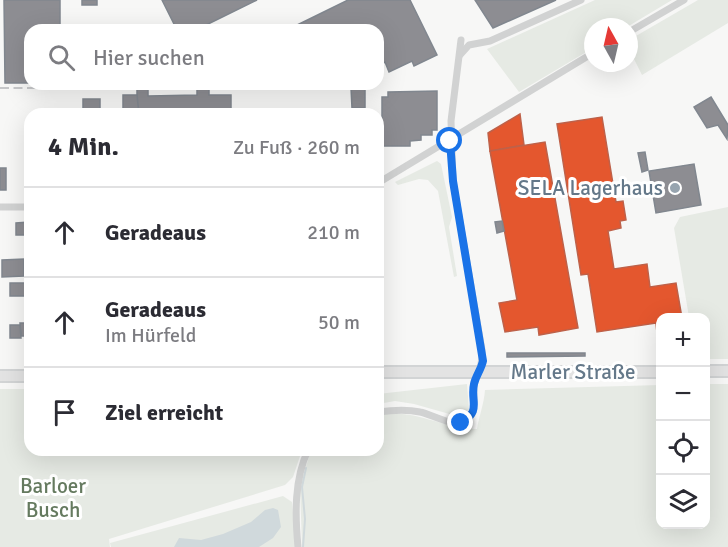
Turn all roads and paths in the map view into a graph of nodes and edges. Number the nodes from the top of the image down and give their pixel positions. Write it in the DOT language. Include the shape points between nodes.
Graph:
graph roads {
  1 [pos="581,0"];
  2 [pos="684,0"];
  3 [pos="638,27"];
  4 [pos="461,40"];
  5 [pos="460,55"];
  6 [pos="584,59"];
  7 [pos="450,141"];
  8 [pos="384,180"];
  9 [pos="0,207"];
  10 [pos="24,207"];
  11 [pos="710,371"];
  12 [pos="728,371"];
  13 [pos="384,372"];
  14 [pos="481,372"];
  15 [pos="656,372"];
  16 [pos="0,376"];
  17 [pos="24,376"];
  18 [pos="384,412"];
  19 [pos="305,456"];
  20 [pos="298,547"];
  1 -- 5 [label="street" via="490,41 469,45"];
  2 -- 3 [label="street"];
  4 -- 5 [label="street"];
  5 -- 7 [label="street"];
  6 -- 7 [label="street"];
  7 -- 8 [label="street"];
  7 -- 14 [label="street" via="453,181 482,351"];
  9 -- 10 [label="street"];
  11 -- 12 [label="main road"];
  13 -- 14 [label="main road, Marler Straße"];
  14 -- 15 [label="main road, Marler Straße"];
  14 -- 18 [label="street" via="474,383 474,411 471,418 461,423 421,412"];
  16 -- 17 [label="main road"];
  19 -- 20 [label="street" via="297,489"];
}
